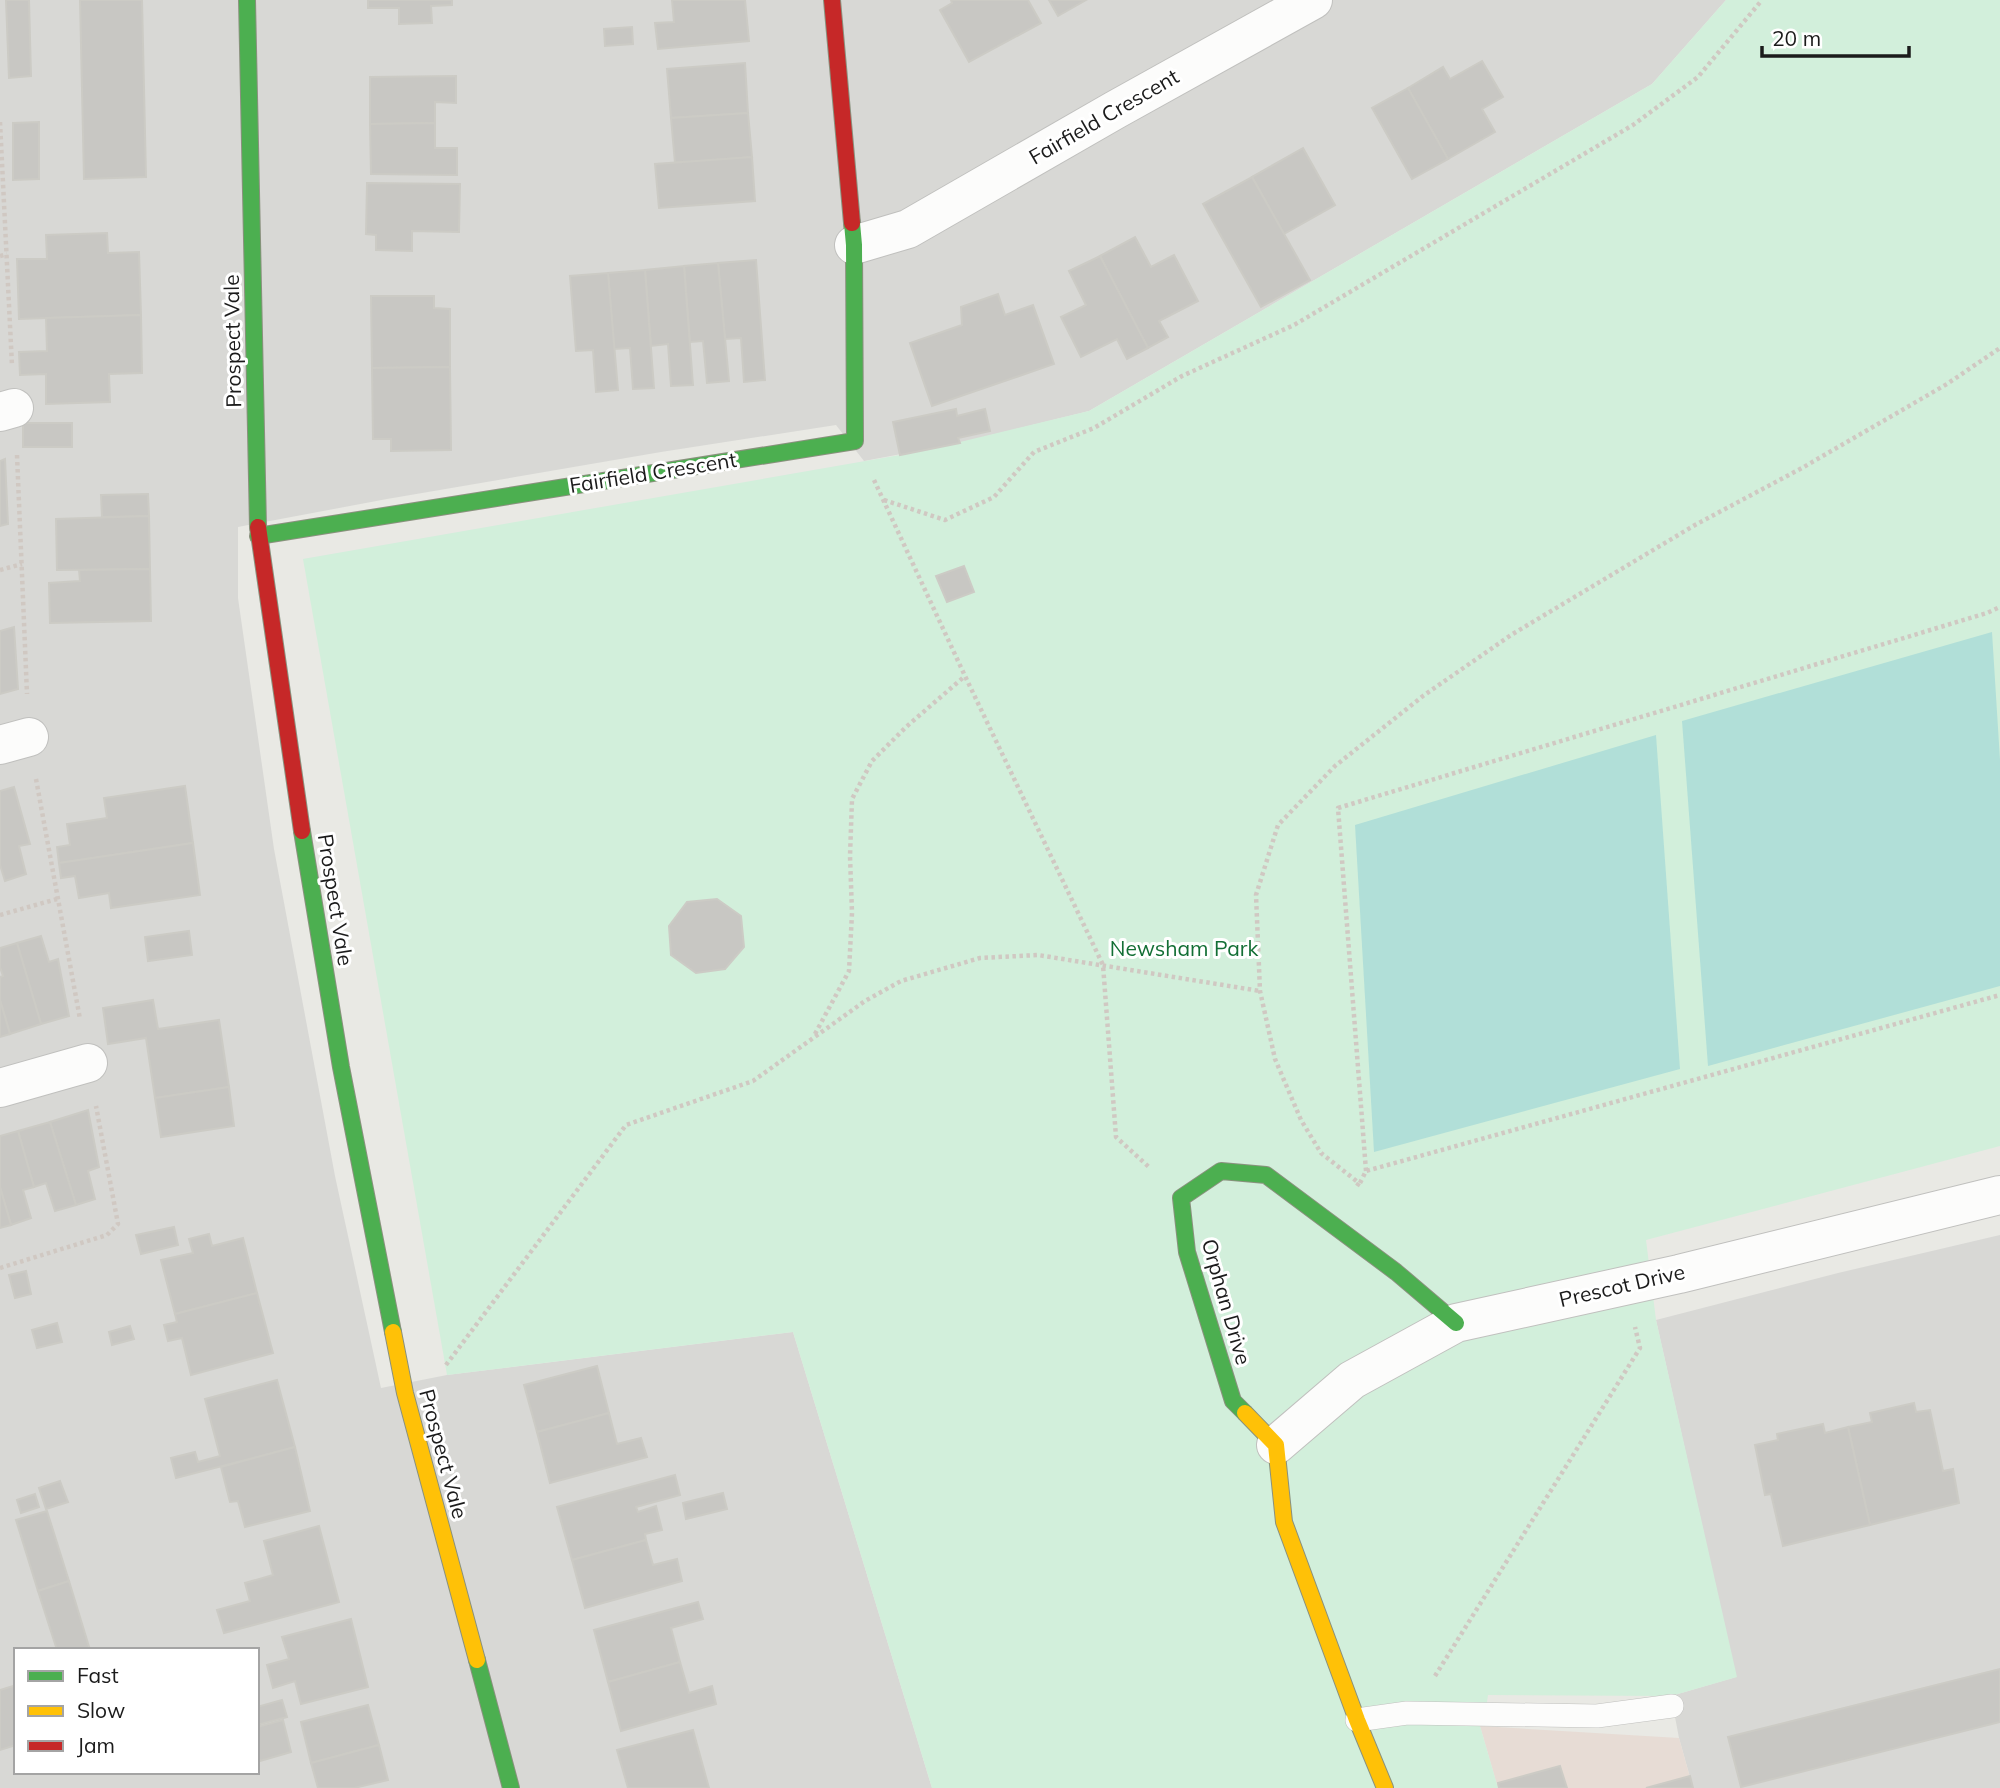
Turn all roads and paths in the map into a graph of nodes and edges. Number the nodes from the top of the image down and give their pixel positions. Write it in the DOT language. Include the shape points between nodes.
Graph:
graph roads {
  1 [pos="247,0"];
  2 [pos="832,0"];
  3 [pos="1313,0"];
  4 [pos="1762,0"];
  5 [pos="0,122"];
  6 [pos="854,245"];
  7 [pos="7,254"];
  8 [pos="0,256"];
  9 [pos="2000,348"];
  10 [pos="7,410"];
  11 [pos="855,441"];
  12 [pos="884,500"];
  13 [pos="258,536"];
  14 [pos="22,564"];
  15 [pos="0,570"];
  16 [pos="2000,607"];
  17 [pos="965,676"];
  18 [pos="14,741"];
  19 [pos="57,899"];
  20 [pos="0,915"];
  21 [pos="1103,965"];
  22 [pos="1260,991"];
  23 [pos="2000,995"];
  24 [pos="814,1035"];
  25 [pos="88,1063"];
  26 [pos="0,1088"];
  27 [pos="1366,1171"];
  28 [pos="1359,1183"];
  29 [pos="2000,1195"];
  30 [pos="1181,1198"];
  31 [pos="1329,1223"];
  32 [pos="0,1268"];
  33 [pos="1626,1286"];
  34 [pos="1456,1323"];
  35 [pos="405,1393"];
  36 [pos="1276,1445"];
  37 [pos="1672,1706"];
  38 [pos="1407,1713"];
  39 [pos="1357,1720"];
  40 [pos="511,1788"];
  41 [pos="1385,1788"];
  1 -- 13 [label="street, Prospect Vale"];
  2 -- 6 [label="street"];
  3 -- 6 [label="street, Fairfield Crescent" via="908,229"];
  4 -- 12 [label="path" via="1698,77 1633,125 1293,324 1182,376 1094,428 1034,452 994,497 945,520"];
  5 -- 7 [label="path"];
  6 -- 11 [label="street"];
  7 -- 8 [label="path"];
  7 -- 10 [label="path"];
  9 -- 22 [label="path" via="1947,384 1511,635 1423,696 1335,766 1278,825 1255,895"];
  10 -- 14 [label="path"];
  11 -- 12 [label="path"];
  11 -- 13 [label="street, Fairfield Crescent"];
  12 -- 17 [label="path"];
  13 -- 35 [label="street, Prospect Vale" via="341,1067"];
  14 -- 15 [label="path"];
  14 -- 18 [label="path"];
  16 -- 27 [label="path" via="1338,808"];
  17 -- 21 [label="path"];
  17 -- 24 [label="path" via="872,761 852,799 849,971"];
  18 -- 19 [label="path"];
  19 -- 20 [label="path"];
  19 -- 25 [label="path"];
  21 -- 22 [label="path"];
  21 -- 24 [label="path" via="1038,955 980,958 901,981"];
  21 -- 30 [label="path" via="1116,1136"];
  22 -- 28 [label="path" via="1275,1059 1301,1120 1321,1153"];
  23 -- 27 [label="path"];
  24 -- 35 [label="path" via="752,1081 626,1125 445,1366"];
  25 -- 26 [label="street"];
  25 -- 32 [label="path" via="118,1224 107,1235"];
  27 -- 28 [label="path"];
  28 -- 31 [label="path"];
  29 -- 33 [label="street, Prescot Drive"];
  30 -- 31 [label="street" via="1221,1171 1266,1175"];
  30 -- 36 [label="street, Orphan Drive" via="1187,1252 1233,1401"];
  31 -- 34 [label="street"];
  33 -- 34 [label="street, Prescot Drive"];
  33 -- 38 [label="path" via="1640,1348 1426,1690"];
  34 -- 36 [label="street, Prescot Drive" via="1352,1380"];
  35 -- 40 [label="street, Prospect Vale"];
  36 -- 39 [label="street" via="1284,1522"];
  37 -- 38 [label="lane" via="1597,1716"];
  38 -- 39 [label="lane"];
  39 -- 41 [label="street"];
}
